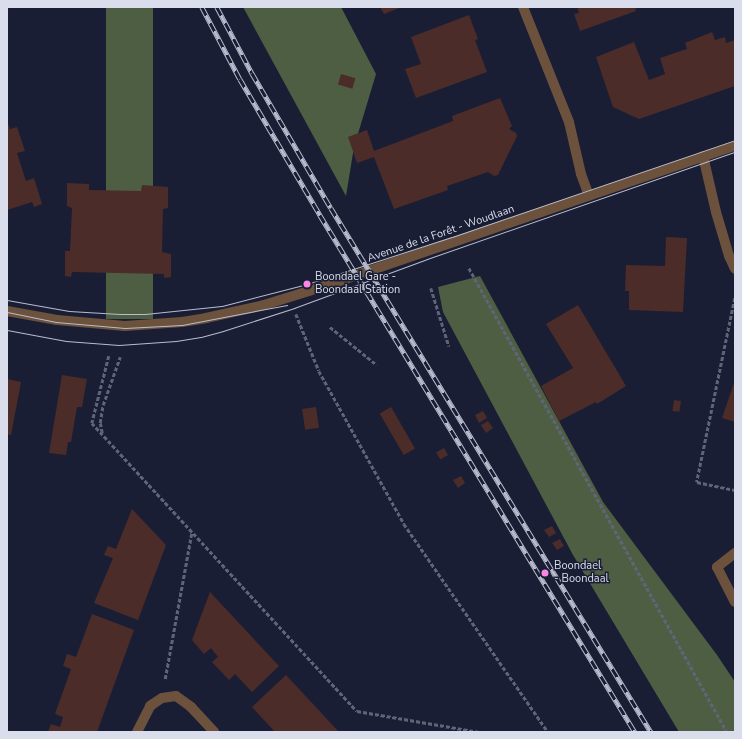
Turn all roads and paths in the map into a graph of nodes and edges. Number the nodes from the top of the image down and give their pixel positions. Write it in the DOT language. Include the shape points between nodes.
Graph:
graph roads {
  1 [pos="523,7"];
  2 [pos="735,146"];
  3 [pos="703,156"];
  4 [pos="589,196"];
  5 [pos="469,268"];
  6 [pos="735,269"];
  7 [pos="431,288"];
  8 [pos="735,298"];
  9 [pos="7,311"];
  10 [pos="295,313"];
  11 [pos="330,327"];
  12 [pos="449,346"];
  13 [pos="109,356"];
  14 [pos="120,357"];
  15 [pos="378,366"];
  16 [pos="102,433"];
  17 [pos="735,490"];
  18 [pos="192,530"];
  19 [pos="735,552"];
  20 [pos="735,602"];
  21 [pos="162,698"];
  22 [pos="137,732"];
  23 [pos="214,732"];
  24 [pos="479,732"];
  25 [pos="548,732"];
  26 [pos="727,732"];
  1 -- 4 [label="street" via="569,122"];
  2 -- 3 [label="street, Avenue de la Forêt - Woudlaan"];
  3 -- 4 [label="street, Avenue de la Forêt - Woudlaan"];
  3 -- 6 [label="street" via="716,212"];
  4 -- 9 [label="street, Avenue de la Forêt - Woudlaan" via="264,305 182,322 125,326 57,320"];
  5 -- 26 [label="path"];
  7 -- 12 [label="path"];
  8 -- 17 [label="path" via="697,482"];
  10 -- 25 [label="path" via="319,371 404,524"];
  11 -- 15 [label="path"];
  13 -- 16 [label="path" via="92,422"];
  14 -- 16 [label="path" via="103,405 100,423"];
  16 -- 18 [label="path"];
  18 -- 21 [label="path"];
  18 -- 24 [label="path" via="357,711"];
  19 -- 20 [label="street" via="717,567"];
  21 -- 22 [label="street" via="150,706"];
  21 -- 23 [label="street" via="176,696 191,707"];
}
